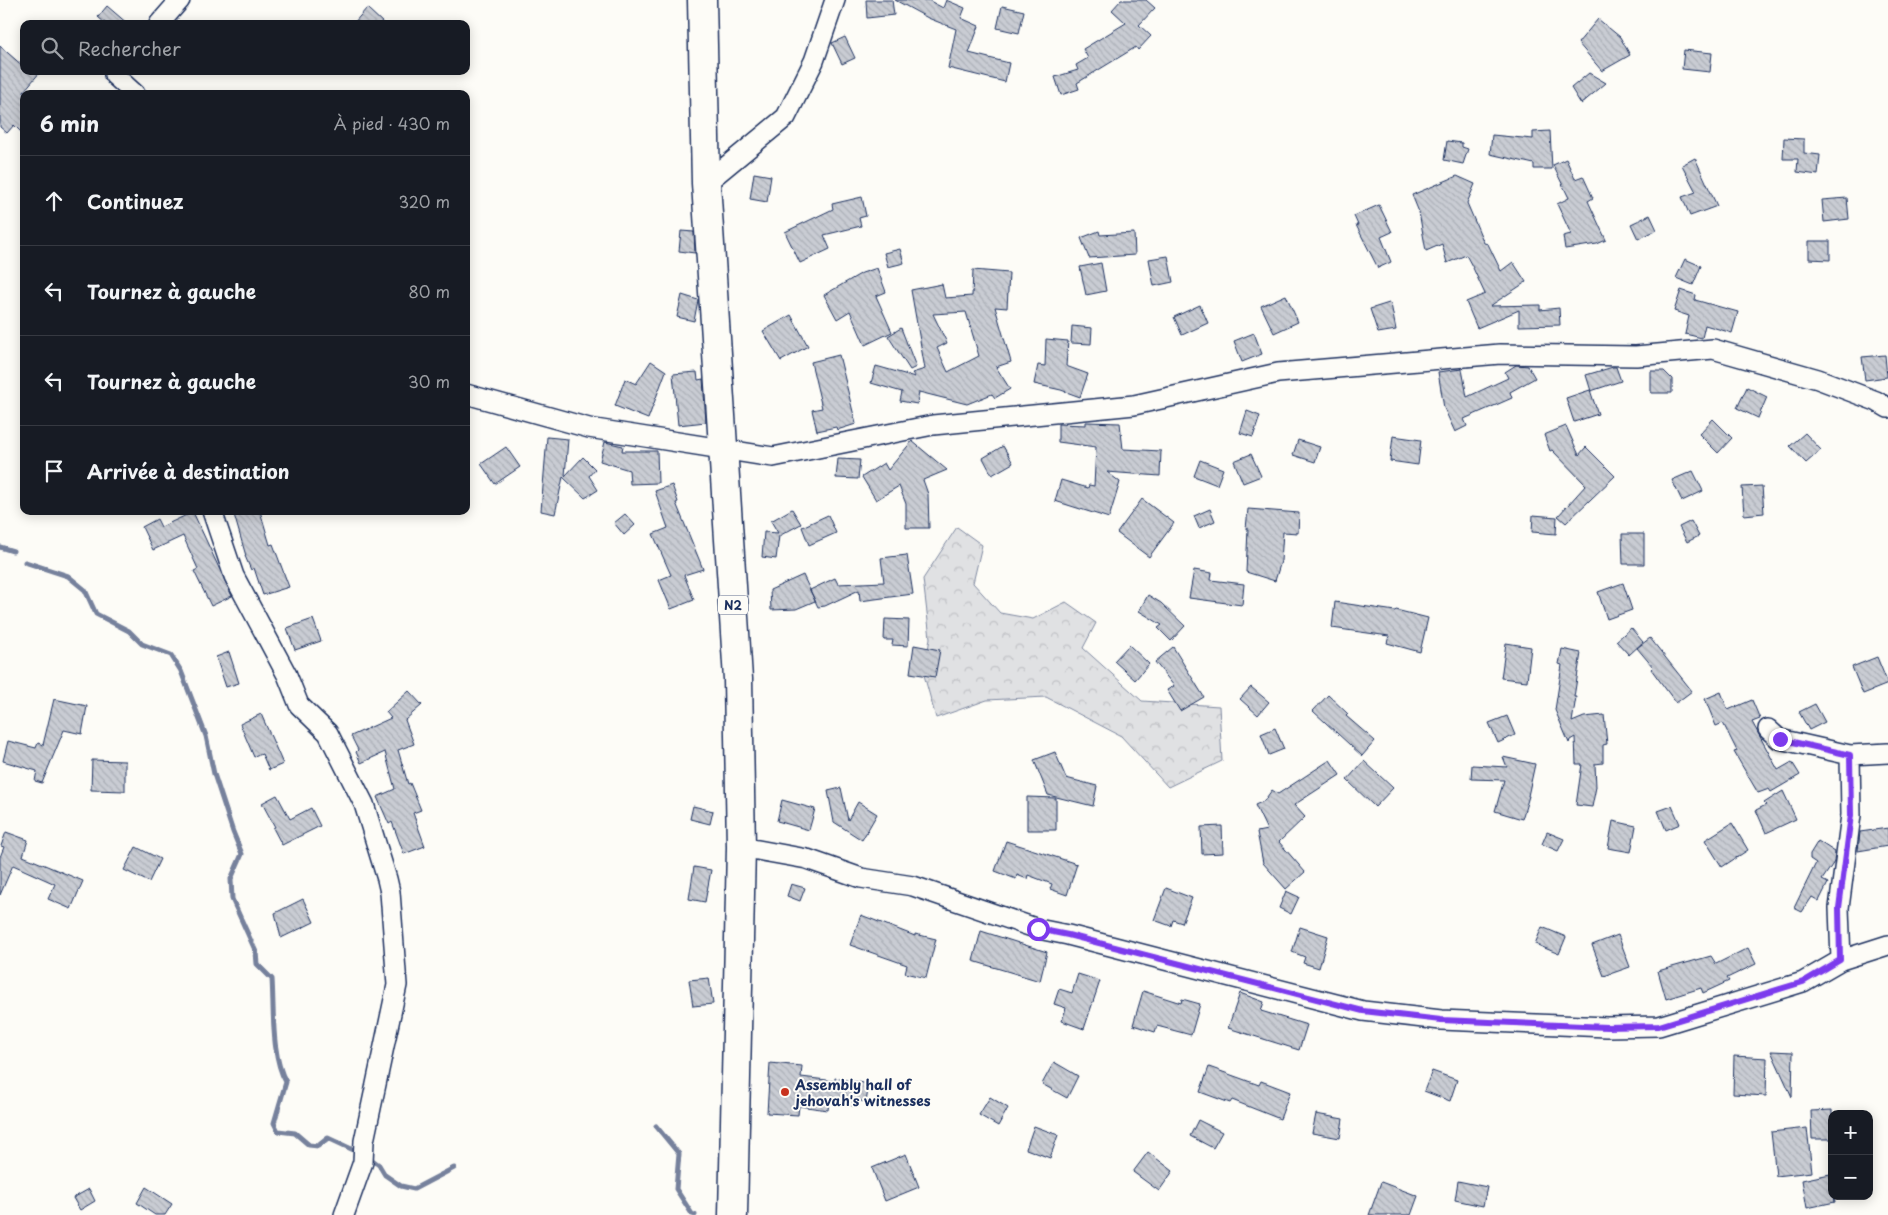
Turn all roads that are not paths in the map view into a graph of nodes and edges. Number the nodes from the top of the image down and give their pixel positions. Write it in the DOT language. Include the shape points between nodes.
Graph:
graph roads {
  1 [pos="180,0"];
  2 [pos="702,0"];
  3 [pos="835,0"];
  4 [pos="162,20"];
  5 [pos="114,75"];
  6 [pos="130,90"];
  7 [pos="706,183"];
  8 [pos="470,395"];
  9 [pos="1888,408"];
  10 [pos="723,450"];
  11 [pos="213,515"];
  12 [pos="1768,729"];
  13 [pos="1888,753"];
  14 [pos="1850,755"];
  15 [pos="741,847"];
  16 [pos="1888,945"];
  17 [pos="1840,960"];
  18 [pos="733,1213"];
  19 [pos="344,1215"];
  1 -- 4 [label="street"];
  2 -- 7 [label="highway, N2"];
  3 -- 7 [label="street" via="814,60 786,117"];
  5 -- 6 [label="street"];
  7 -- 10 [label="highway, N2"];
  8 -- 10 [label="street" via="589,428"];
  9 -- 10 [label="street" via="1818,378 1713,349 1636,356 1500,354 1278,373 1134,405 933,424 773,457"];
  10 -- 15 [label="highway, N2" via="738,679"];
  11 -- 19 [label="street" via="234,576 299,705 328,733 364,804 390,892 397,985 364,1141 363,1162"];
  12 -- 14 [label="street" via="1780,739"];
  13 -- 14 [label="street"];
  14 -- 17 [label="street" via="1851,815 1839,908"];
  15 -- 17 [label="street" via="808,859 861,878 913,886 1038,929 1363,1011 1441,1020 1659,1026 1803,982"];
  15 -- 18 [label="highway, N2"];
  16 -- 17 [label="street"];
}
